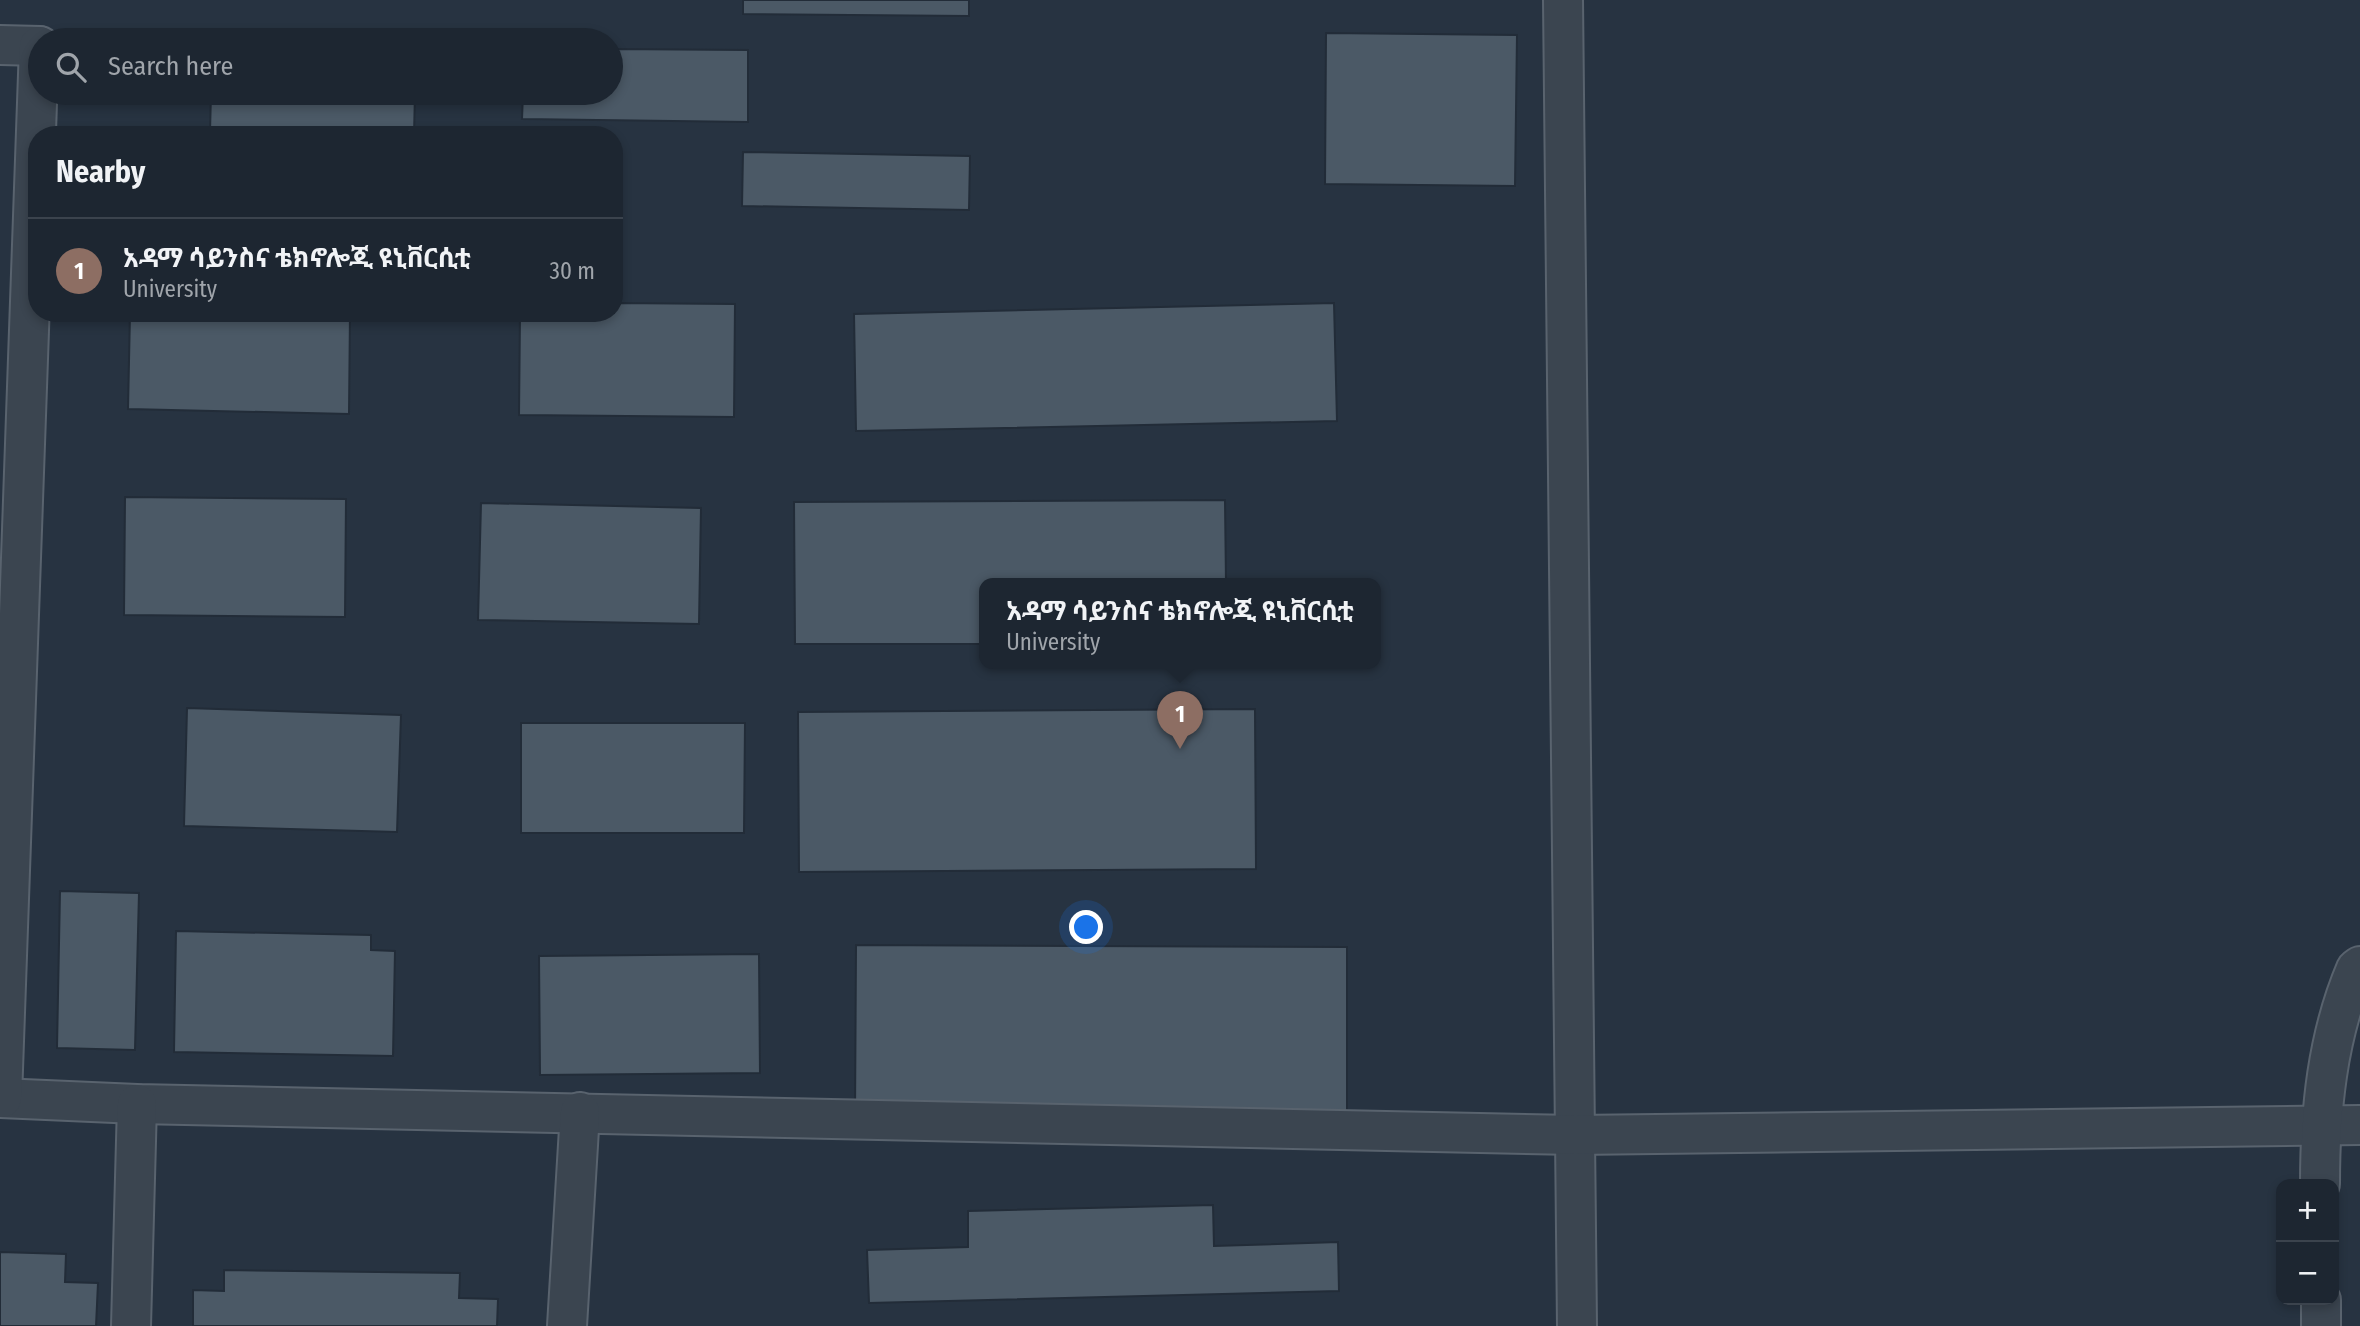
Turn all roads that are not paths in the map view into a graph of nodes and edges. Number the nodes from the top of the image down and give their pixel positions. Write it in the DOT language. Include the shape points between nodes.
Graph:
graph roads {
  1 [pos="1563,0"];
  2 [pos="0,45"];
  3 [pos="28,46"];
  4 [pos="38,105"];
  5 [pos="37,126"];
  6 [pos="30,322"];
  7 [pos="2360,966"];
  8 [pos="1,1098"];
  9 [pos="137,1104"];
  10 [pos="580,1112"];
  11 [pos="2360,1125"];
  12 [pos="2320,1126"];
  13 [pos="1575,1135"];
  14 [pos="2320,1179"];
  15 [pos="2321,1305"];
  16 [pos="131,1326"];
  17 [pos="567,1326"];
  18 [pos="1577,1326"];
  19 [pos="2321,1326"];
  1 -- 13 [label="street"];
  2 -- 3 [label="street"];
  4 -- 5 [label="street"];
  6 -- 8 [label="street"];
  7 -- 12 [label="street" via="2338,1011"];
  8 -- 9 [label="street"];
  9 -- 10 [label="street"];
  9 -- 16 [label="street"];
  10 -- 13 [label="street"];
  10 -- 17 [label="street"];
  11 -- 12 [label="street"];
  12 -- 13 [label="street"];
  12 -- 14 [label="street"];
  13 -- 18 [label="street"];
  15 -- 19 [label="street"];
}
